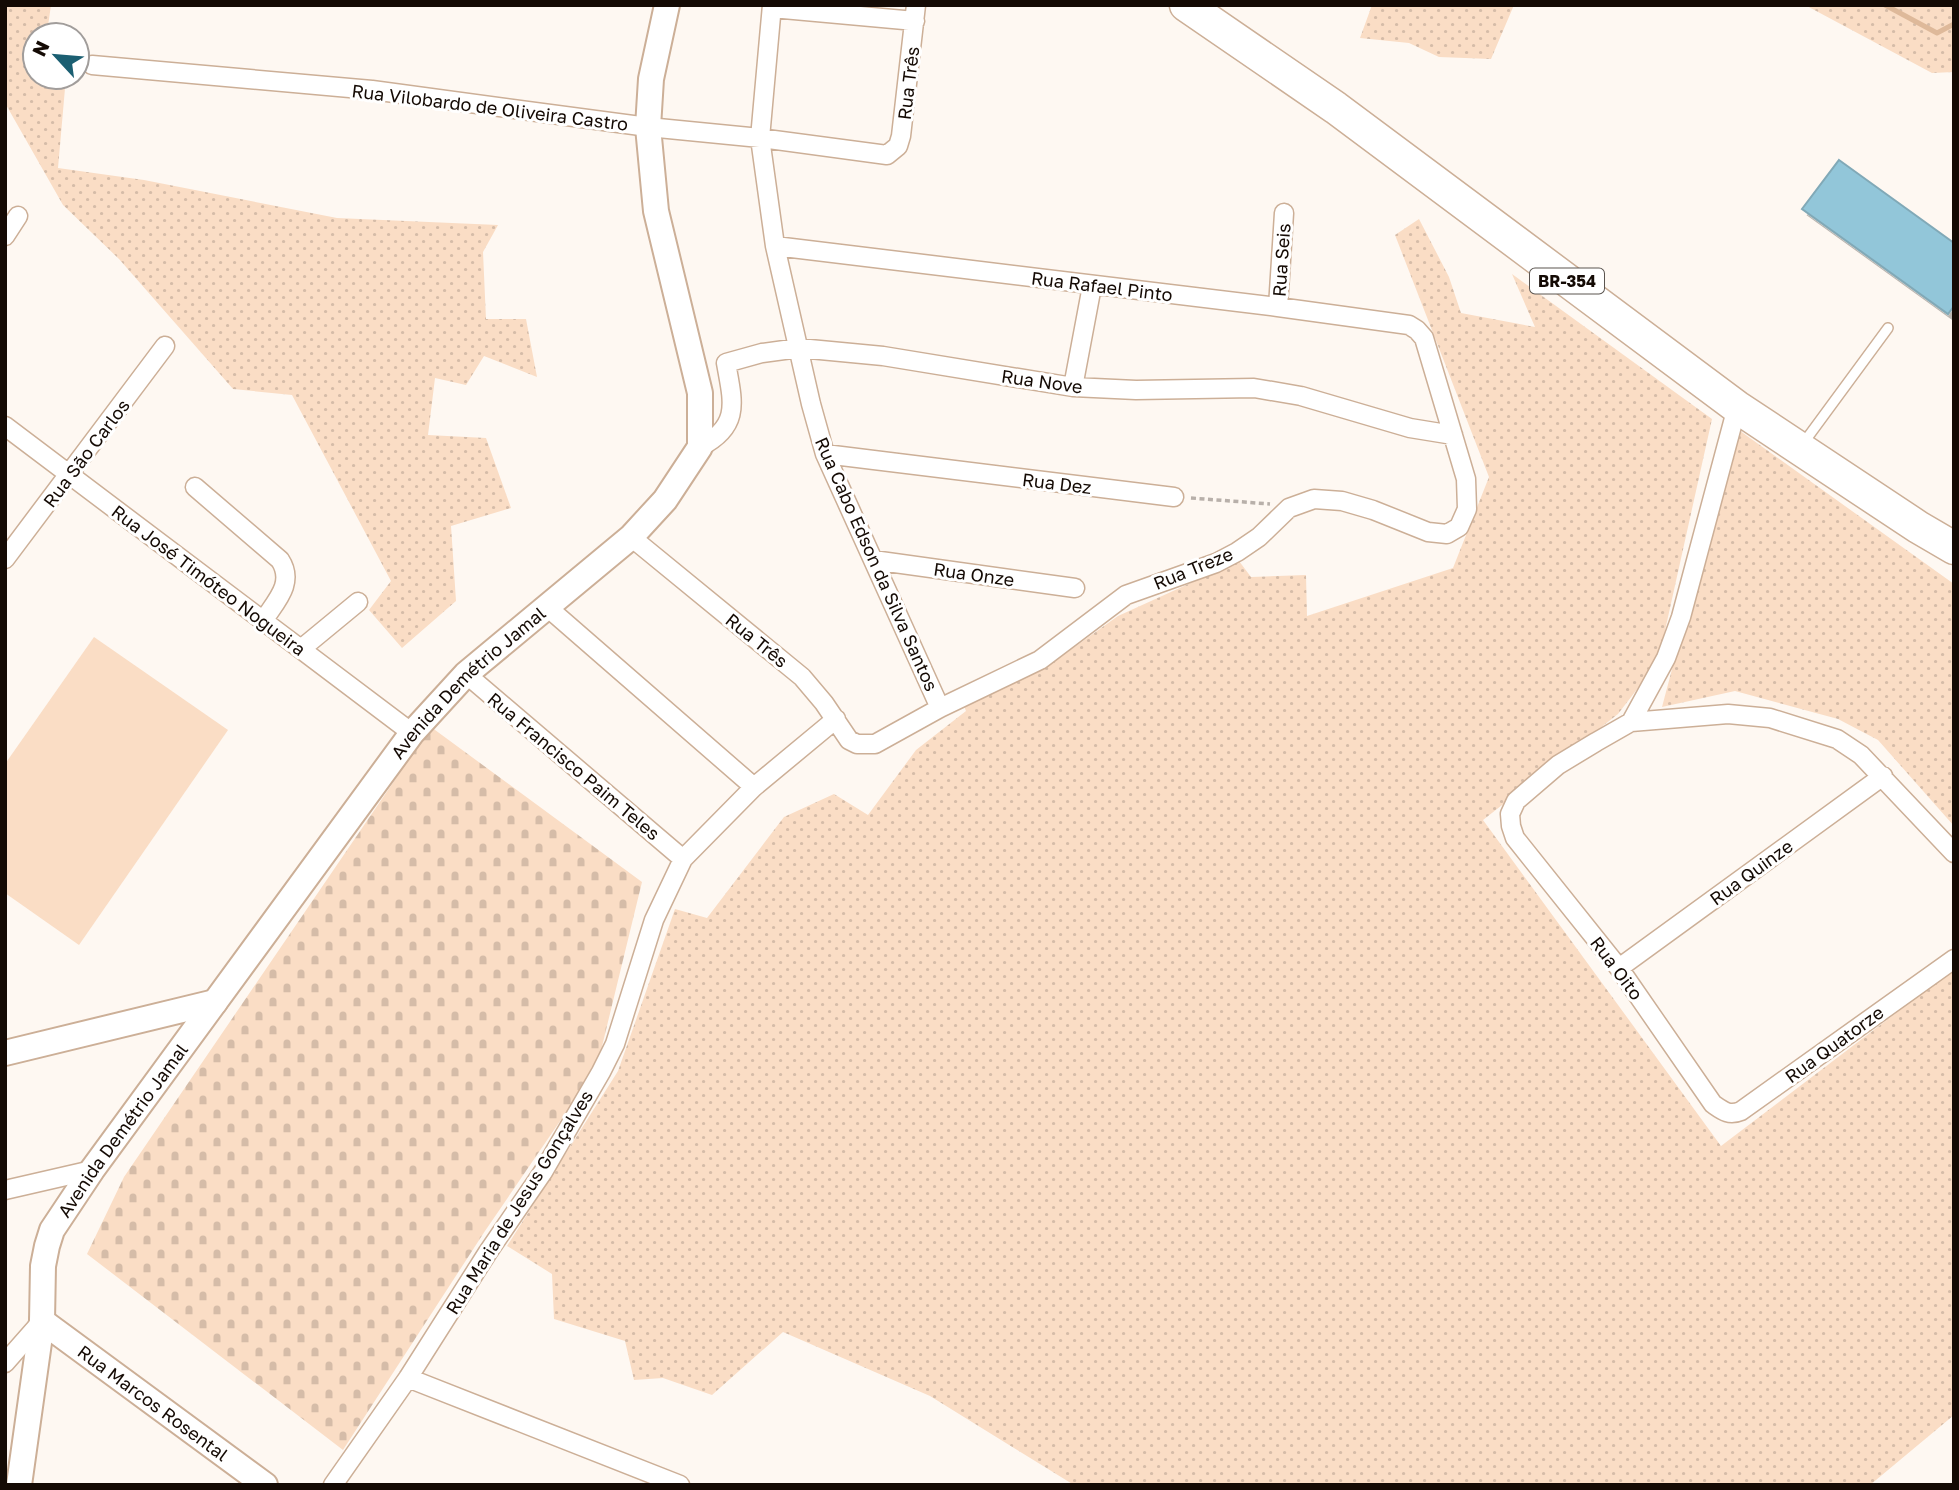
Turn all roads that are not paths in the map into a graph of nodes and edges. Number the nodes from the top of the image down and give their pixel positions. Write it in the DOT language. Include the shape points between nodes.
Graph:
graph roads {
  1 [pos="667,5"];
  2 [pos="1186,5"];
  3 [pos="772,7"];
  4 [pos="916,13"];
  5 [pos="92,65"];
  6 [pos="648,127"];
  7 [pos="760,138"];
  8 [pos="887,155"];
  9 [pos="1284,213"];
  10 [pos="18,216"];
  11 [pos="5,236"];
  12 [pos="775,246"];
  13 [pos="1092,286"];
  14 [pos="1279,307"];
  15 [pos="1888,328"];
  16 [pos="1424,338"];
  17 [pos="165,346"];
  18 [pos="799,348"];
  19 [pos="1073,387"];
  20 [pos="1737,407"];
  21 [pos="5,426"];
  22 [pos="1453,435"];
  23 [pos="700,447"];
  24 [pos="1799,449"];
  25 [pos="825,454"];
  26 [pos="70,475"];
  27 [pos="194,487"];
  28 [pos="1174,497"];
  29 [pos="631,537"];
  30 [pos="1954,548"];
  31 [pos="5,559"];
  32 [pos="873,560"];
  33 [pos="1075,589"];
  34 [pos="358,602"];
  35 [pos="546,606"];
  36 [pos="263,621"];
  37 [pos="301,649"];
  38 [pos="466,674"];
  39 [pos="940,708"];
  40 [pos="836,719"];
  41 [pos="1632,722"];
  42 [pos="412,733"];
  43 [pos="875,744"];
  44 [pos="1883,776"];
  45 [pos="754,787"];
  46 [pos="1954,853"];
  47 [pos="683,859"];
  48 [pos="1954,959"];
  49 [pos="1619,968"];
  50 [pos="215,1002"];
  51 [pos="5,1053"];
  52 [pos="1713,1104"];
  53 [pos="92,1170"];
  54 [pos="5,1190"];
  55 [pos="43,1321"];
  56 [pos="5,1363"];
  57 [pos="408,1378"];
  58 [pos="19,1485"];
  59 [pos="265,1485"];
  60 [pos="333,1485"];
  61 [pos="680,1485"];
  1 -- 6 [label="street" via="651,79"];
  2 -- 20 [label="highway, BR-354" via="1336,108"];
  3 -- 4 [label="street"];
  3 -- 7 [label="street, Rua Cabo Edson da Silva Santos"];
  4 -- 8 [label="street, Rua Três" via="901,136 898,146"];
  5 -- 6 [label="street, Rua Vilobardo de Oliveira Castro" via="372,90"];
  6 -- 7 [label="street, Rua Vilobardo de Oliveira Castro"];
  6 -- 23 [label="street" via="656,211 700,393"];
  7 -- 8 [label="street, Rua Vilobardo de Oliveira Castro"];
  7 -- 12 [label="street, Rua Cabo Edson da Silva Santos"];
  9 -- 14 [label="street, Rua Seis"];
  10 -- 11 [label="street"];
  12 -- 13 [label="street, Rua Rafael Pinto"];
  12 -- 18 [label="street, Rua Cabo Edson da Silva Santos"];
  13 -- 14 [label="street, Rua Rafael Pinto"];
  13 -- 19 [label="street"];
  14 -- 16 [label="street, Rua Rafael Pinto" via="1398,323"];
  15 -- 24 [label="lane"];
  16 -- 22 [label="street, Rua Treze"];
  17 -- 26 [label="street, Rua São Carlos"];
  18 -- 19 [label="street, Rua Nove" via="883,356"];
  18 -- 23 [label="street, Rua Nove" via="726,363 733,403 727,424 714,440"];
  18 -- 25 [label="street, Rua Cabo Edson da Silva Santos"];
  19 -- 22 [label="street, Rua Nove" via="1254,388"];
  20 -- 24 [label="highway, BR-354"];
  20 -- 41 [label="street" via="1681,617 1666,658"];
  21 -- 26 [label="street, Rua José Timóteo Nogueira"];
  22 -- 39 [label="street, Rua Treze" via="1466,479 1467,509 1460,527 1447,534 1342,501 1314,499 1289,508 1237,552 1126,595 1040,660"];
  23 -- 29 [label="street, Avenida Demétrio Jamal" via="665,500"];
  24 -- 30 [label="highway, BR-354"];
  25 -- 28 [label="street, Rua Dez"];
  25 -- 32 [label="street, Rua Cabo Edson da Silva Santos"];
  26 -- 31 [label="street, Rua São Carlos"];
  26 -- 36 [label="street, Rua José Timóteo Nogueira"];
  27 -- 36 [label="street" via="286,569 284,587"];
  29 -- 35 [label="street, Avenida Demétrio Jamal"];
  29 -- 40 [label="street, Rua Três" via="802,677"];
  32 -- 33 [label="street, Rua Onze"];
  32 -- 39 [label="street, Rua Cabo Edson da Silva Santos"];
  34 -- 37 [label="street"];
  35 -- 38 [label="street, Avenida Demétrio Jamal"];
  35 -- 45 [label="street"];
  36 -- 37 [label="street, Rua José Timóteo Nogueira"];
  37 -- 42 [label="street, Rua José Timóteo Nogueira"];
  38 -- 42 [label="street, Avenida Demétrio Jamal"];
  38 -- 47 [label="street, Rua Francisco Paim Teles"];
  39 -- 43 [label="street, Rua Treze"];
  40 -- 43 [label="street, Rua Três" via="849,740"];
  40 -- 45 [label="street, Rua Maria de Jesus Gonçalves"];
  41 -- 44 [label="street" via="1728,714 1770,718 1837,739"];
  41 -- 49 [label="street, Rua Oito" via="1558,765 1516,801 1510,814 1515,838"];
  42 -- 50 [label="street, Avenida Demétrio Jamal"];
  44 -- 46 [label="street"];
  44 -- 49 [label="street, Rua Quinze"];
  45 -- 47 [label="street, Rua Maria de Jesus Gonçalves"];
  47 -- 57 [label="street, Rua Maria de Jesus Gonçalves" via="654,920 615,1044 601,1072"];
  48 -- 52 [label="street, Rua Quatorze" via="1741,1111 1725,1113"];
  49 -- 52 [label="street, Rua Oito"];
  50 -- 51 [label="street"];
  50 -- 53 [label="street, Avenida Demétrio Jamal"];
  53 -- 54 [label="street"];
  53 -- 55 [label="street, Avenida Demétrio Jamal" via="49,1238 43,1266"];
  55 -- 56 [label="street"];
  55 -- 58 [label="street, Avenida Demétrio Jamal"];
  55 -- 59 [label="street, Rua Marcos Rosental"];
  57 -- 60 [label="street, Rua Maria de Jesus Gonçalves"];
  57 -- 61 [label="street"];
}
